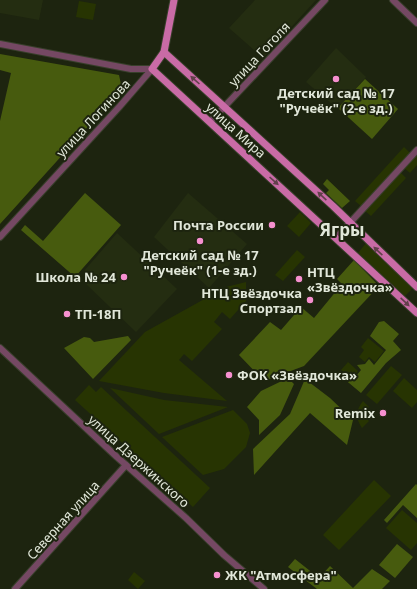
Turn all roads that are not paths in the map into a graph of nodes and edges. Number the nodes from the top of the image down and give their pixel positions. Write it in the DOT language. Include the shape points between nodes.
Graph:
graph roads {
  1 [pos="174,0"];
  2 [pos="325,0"];
  3 [pos="393,0"];
  4 [pos="417,22"];
  5 [pos="0,44"];
  6 [pos="164,52"];
  7 [pos="152,69"];
  8 [pos="225,107"];
  9 [pos="210,122"];
  10 [pos="417,150"];
  11 [pos="349,223"];
  12 [pos="0,236"];
  13 [pos="336,238"];
  14 [pos="417,287"];
  15 [pos="417,313"];
  16 [pos="0,348"];
  17 [pos="126,466"];
  18 [pos="16,589"];
  19 [pos="264,589"];
  1 -- 6 [label="main road, улица Логинова"];
  2 -- 8 [label="street, улица Гоголя"];
  3 -- 4 [label="street"];
  5 -- 7 [label="street" via="131,69"];
  6 -- 7 [label="main road, улица Логинова"];
  8 -- 6 [label="main road, улица Мира, one-way"];
  7 -- 9 [label="main road, улица Мира"];
  7 -- 12 [label="street, улица Логинова"];
  8 -- 9 [label="street, улица Гоголя"];
  11 -- 8 [label="main road, улица Мира, one-way"];
  9 -- 13 [label="main road, улица Мира, one-way"];
  10 -- 11 [label="street"];
  11 -- 13 [label="street"];
  14 -- 11 [label="main road, улица Мира, one-way"];
  13 -- 15 [label="main road, улица Мира, one-way"];
  16 -- 17 [label="street, улица Дзержинского"];
  17 -- 18 [label="street, Северная улица"];
  17 -- 19 [label="street, улица Дзержинского"];
}
